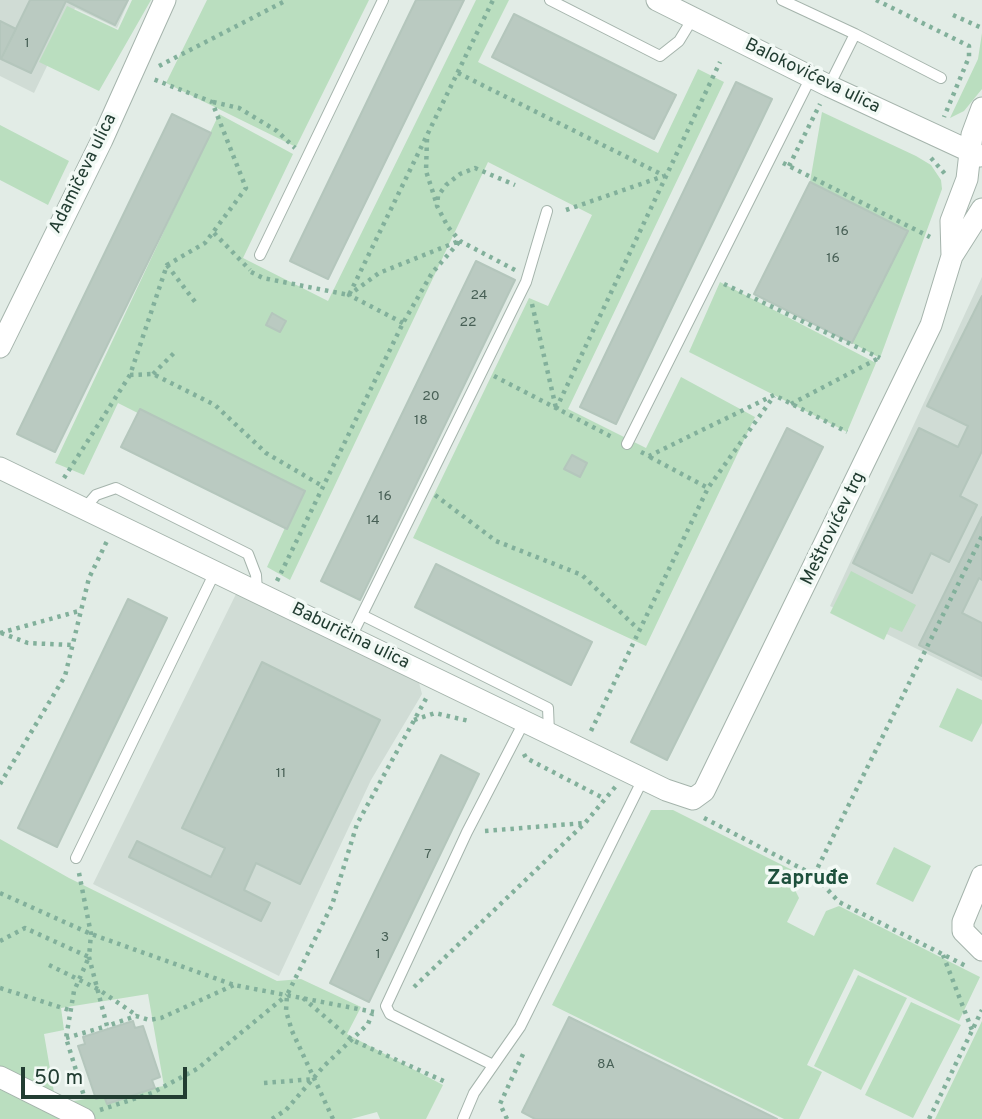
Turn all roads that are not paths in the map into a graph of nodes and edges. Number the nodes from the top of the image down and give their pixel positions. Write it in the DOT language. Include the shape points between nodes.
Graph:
graph roads {
  1 [pos="165,0"];
  2 [pos="383,0"];
  3 [pos="550,0"];
  4 [pos="657,0"];
  5 [pos="782,0"];
  6 [pos="693,18"];
  7 [pos="855,34"];
  8 [pos="941,78"];
  9 [pos="820,89"];
  10 [pos="982,108"];
  11 [pos="976,154"];
  12 [pos="982,209"];
  13 [pos="547,211"];
  14 [pos="260,255"];
  15 [pos="952,256"];
  16 [pos="0,347"];
  17 [pos="627,444"];
  18 [pos="0,468"];
  19 [pos="84,509"];
  20 [pos="215,572"];
  21 [pos="263,595"];
  22 [pos="362,615"];
  23 [pos="351,638"];
  24 [pos="524,722"];
  25 [pos="549,733"];
  26 [pos="636,775"];
  27 [pos="699,805"];
  28 [pos="76,858"];
  29 [pos="982,876"];
  30 [pos="977,959"];
  31 [pos="493,1065"];
  32 [pos="0,1077"];
  33 [pos="86,1111"];
  34 [pos="463,1119"];
  1 -- 16 [label="street, Adamičeva ulica"];
  2 -- 14 [label="lane"];
  3 -- 6 [label="lane" via="660,56 679,41"];
  4 -- 6 [label="street, Balokovićeva ulica"];
  5 -- 7 [label="lane"];
  6 -- 9 [label="street, Balokovićeva ulica"];
  7 -- 8 [label="lane"];
  7 -- 9 [label="lane"];
  9 -- 11 [label="street, Balokovićeva ulica"];
  9 -- 17 [label="lane" via="770,157"];
  10 -- 11 [label="street" via="975,121"];
  11 -- 15 [label="street, Meštrovićev trg" via="951,221"];
  12 -- 15 [label="street, Meštrovićev trg"];
  13 -- 22 [label="lane" via="526,282"];
  15 -- 27 [label="street, Meštrovićev trg" via="931,325 897,401"];
  18 -- 19 [label="street, Baburičina ulica"];
  19 -- 20 [label="street, Baburičina ulica"];
  19 -- 21 [label="lane" via="96,495 116,488 248,554"];
  20 -- 21 [label="street, Baburičina ulica"];
  20 -- 28 [label="lane"];
  21 -- 23 [label="street, Baburičina ulica"];
  22 -- 23 [label="lane"];
  22 -- 25 [label="lane" via="548,708"];
  23 -- 24 [label="street, Baburičina ulica"];
  24 -- 25 [label="street, Baburičina ulica"];
  24 -- 31 [label="lane" via="386,1006 390,1014"];
  25 -- 26 [label="street, Baburičina ulica"];
  26 -- 27 [label="street, Baburičina ulica"];
  26 -- 31 [label="lane" via="520,1027"];
  29 -- 30 [label="street" via="965,911 963,931"];
  31 -- 34 [label="lane"];
  32 -- 33 [label="street"];
}
